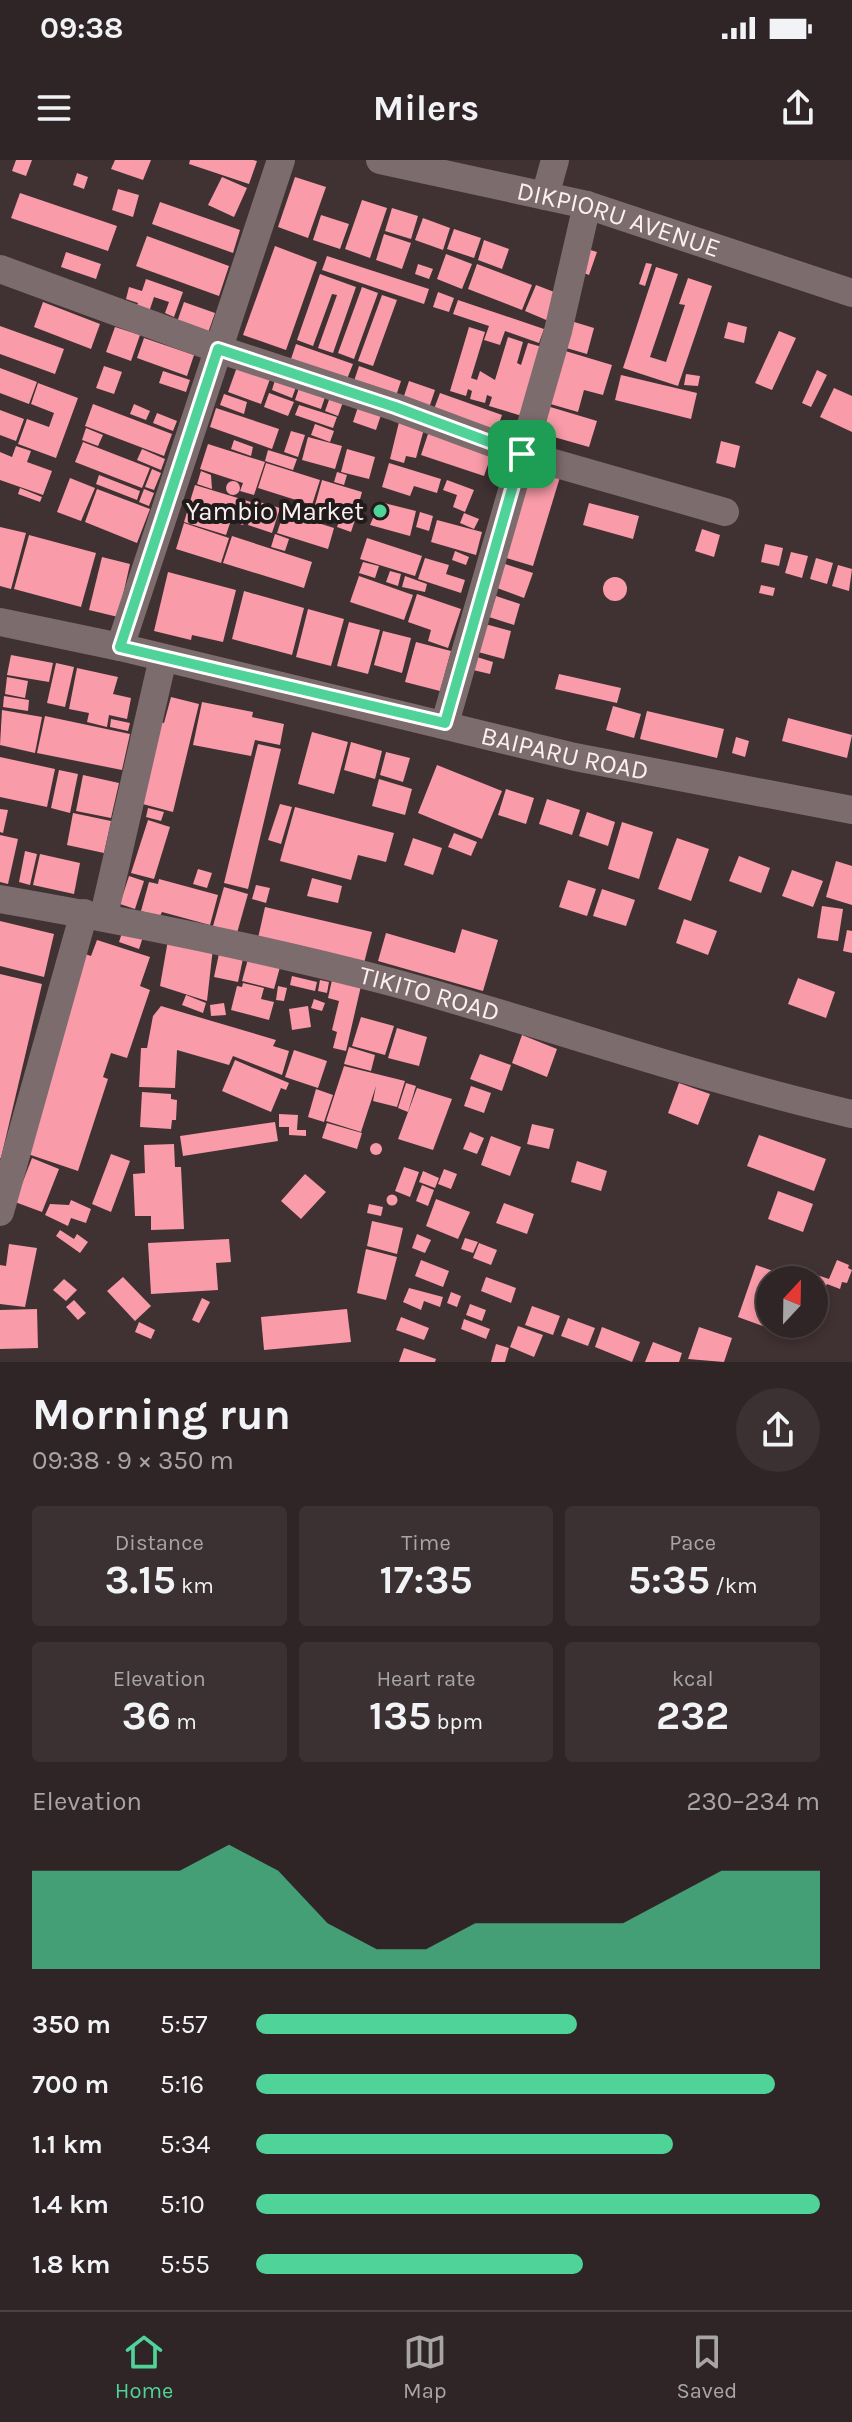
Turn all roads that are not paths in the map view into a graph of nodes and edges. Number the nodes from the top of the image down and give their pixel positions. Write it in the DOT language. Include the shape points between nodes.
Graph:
graph roads {
  1 [pos="281,160"];
  2 [pos="380,160"];
  3 [pos="555,160"];
  4 [pos="545,196"];
  5 [pos="587,205"];
  6 [pos="0,269"];
  7 [pos="852,293"];
  8 [pos="218,349"];
  9 [pos="522,454"];
  10 [pos="725,512"];
  11 [pos="0,622"];
  12 [pos="120,647"];
  13 [pos="163,658"];
  14 [pos="445,723"];
  15 [pos="852,810"];
  16 [pos="0,899"];
  17 [pos="94,914"];
  18 [pos="852,1114"];
  19 [pos="1,1209"];
  1 -- 8 [label="street"];
  2 -- 4 [label="street, DIKPIORU AVENUE"];
  3 -- 4 [label="street"];
  4 -- 5 [label="street, DIKPIORU AVENUE"];
  5 -- 7 [label="street, DIKPIORU AVENUE"];
  5 -- 9 [label="street" via="562,318"];
  6 -- 8 [label="street"];
  8 -- 9 [label="street"];
  8 -- 12 [label="street"];
  9 -- 10 [label="street"];
  9 -- 14 [label="street"];
  11 -- 12 [label="street, BAIPARU ROAD"];
  12 -- 13 [label="street, BAIPARU ROAD"];
  13 -- 14 [label="street, BAIPARU ROAD"];
  13 -- 17 [label="street"];
  14 -- 15 [label="street, BAIPARU ROAD" via="575,757"];
  16 -- 17 [label="street, TIKITO ROAD"];
  17 -- 18 [label="street, TIKITO ROAD" via="206,935 394,983 753,1092"];
  17 -- 19 [label="street"];
}
